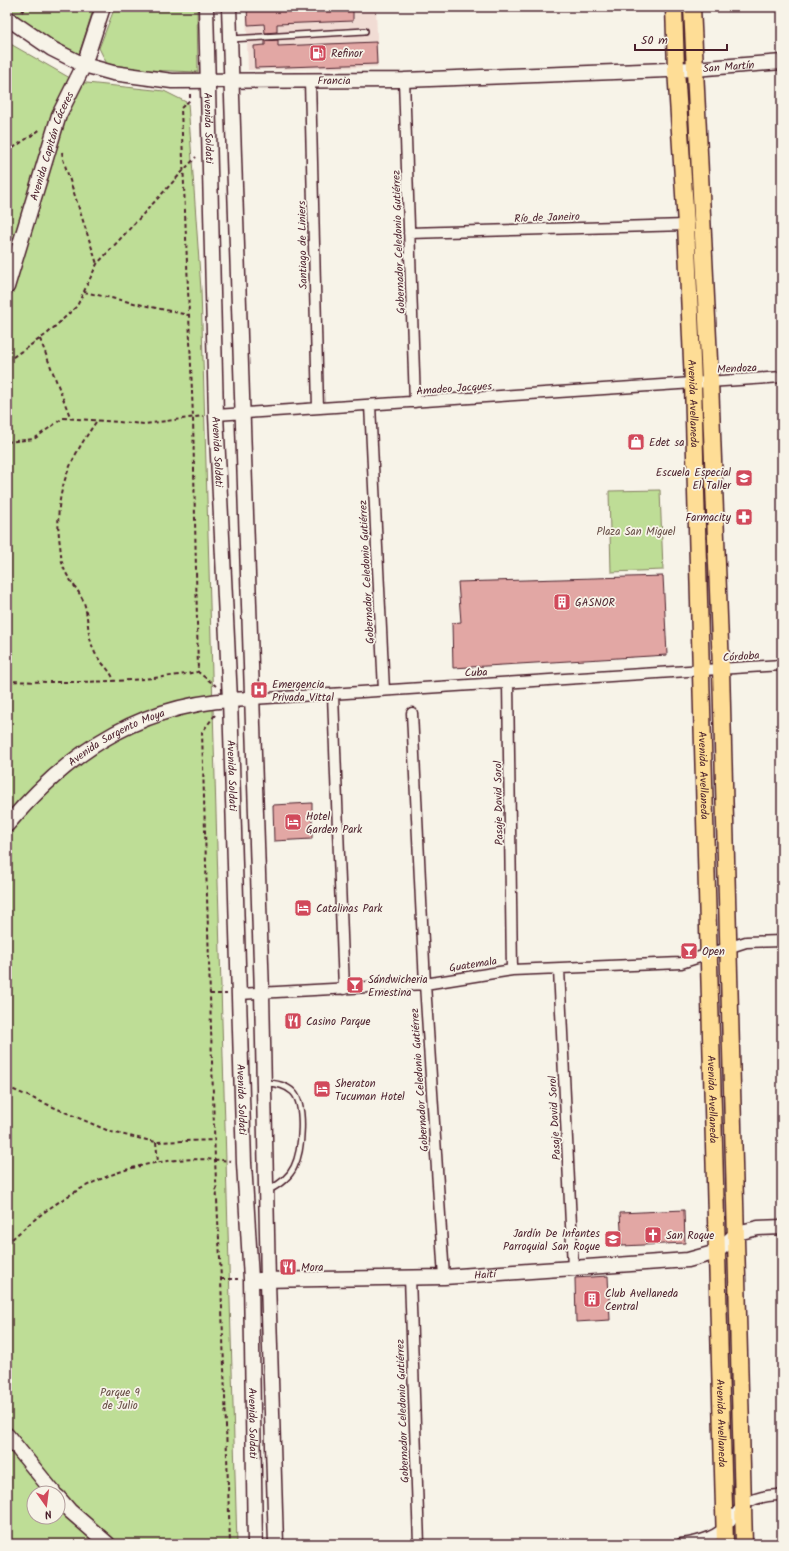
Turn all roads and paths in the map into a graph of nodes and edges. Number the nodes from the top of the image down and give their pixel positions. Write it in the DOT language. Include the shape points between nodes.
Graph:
graph roads {
  1 [pos="103,7"];
  2 [pos="206,7"];
  3 [pos="229,7"];
  4 [pos="674,7"];
  5 [pos="692,7"];
  6 [pos="7,18"];
  7 [pos="365,32"];
  8 [pos="230,40"];
  9 [pos="782,62"];
  10 [pos="84,64"];
  11 [pos="694,68"];
  12 [pos="676,69"];
  13 [pos="404,80"];
  14 [pos="190,81"];
  15 [pos="208,81"];
  16 [pos="310,81"];
  17 [pos="231,82"];
  18 [pos="59,115"];
  19 [pos="210,143"];
  20 [pos="62,145"];
  21 [pos="7,152"];
  22 [pos="184,170"];
  23 [pos="686,225"];
  24 [pos="409,233"];
  25 [pos="97,264"];
  26 [pos="7,288"];
  27 [pos="84,292"];
  28 [pos="188,315"];
  29 [pos="40,339"];
  30 [pos="7,361"];
  31 [pos="782,377"];
  32 [pos="710,382"];
  33 [pos="693,383"];
  34 [pos="415,402"];
  35 [pos="370,405"];
  36 [pos="318,408"];
  37 [pos="241,413"];
  38 [pos="216,415"];
  39 [pos="192,418"];
  40 [pos="71,419"];
  41 [pos="96,422"];
  42 [pos="7,442"];
  43 [pos="782,665"];
  44 [pos="721,669"];
  45 [pos="702,670"];
  46 [pos="198,672"];
  47 [pos="114,680"];
  48 [pos="7,681"];
  49 [pos="508,683"];
  50 [pos="384,690"];
  51 [pos="333,695"];
  52 [pos="252,699"];
  53 [pos="224,700"];
  54 [pos="412,714"];
  55 [pos="7,825"];
  56 [pos="782,941"];
  57 [pos="728,947"];
  58 [pos="709,955"];
  59 [pos="559,968"];
  60 [pos="512,970"];
  61 [pos="425,984"];
  62 [pos="344,989"];
  63 [pos="262,993"];
  64 [pos="240,994"];
  65 [pos="264,1083"];
  66 [pos="7,1087"];
  67 [pos="215,1140"];
  68 [pos="156,1142"];
  69 [pos="215,1160"];
  70 [pos="158,1162"];
  71 [pos="244,1163"];
  72 [pos="266,1192"];
  73 [pos="782,1227"];
  74 [pos="737,1233"];
  75 [pos="7,1244"];
  76 [pos="717,1252"];
  77 [pos="573,1267"];
  78 [pos="410,1277"];
  79 [pos="444,1277"];
  80 [pos="221,1279"];
  81 [pos="251,1279"];
  82 [pos="268,1281"];
  83 [pos="7,1435"];
  84 [pos="48,1485"];
  85 [pos="782,1495"];
  86 [pos="743,1505"];
  87 [pos="66,1506"];
  88 [pos="725,1527"];
  89 [pos="108,1544"];
  90 [pos="230,1544"];
  91 [pos="256,1544"];
  92 [pos="276,1544"];
  93 [pos="418,1544"];
  94 [pos="681,1544"];
  95 [pos="725,1544"];
  96 [pos="744,1544"];
  1 -- 10 [label="main road, Avenida Capitán Cáceres"];
  2 -- 15 [label="main road, Avenida Soldati"];
  3 -- 8 [label="main road, Avenida Soldati"];
  4 -- 12 [label="main road, Avenida Avellaneda"];
  5 -- 11 [label="main road, Avenida Avellaneda"];
  6 -- 10 [label="main road, Francia" via="52,49"];
  7 -- 8 [label="lane"];
  8 -- 17 [label="main road, Avenida Soldati"];
  9 -- 11 [label="main road, San Martín"];
  10 -- 14 [label="main road, Francia" via="139,78"];
  10 -- 18 [label="main road, Avenida Capitán Cáceres"];
  11 -- 12 [label="main road, San Martín"];
  11 -- 32 [label="main road, Avenida Avellaneda"];
  12 -- 13 [label="main road, Francia"];
  12 -- 23 [label="main road, Avenida Avellaneda"];
  13 -- 16 [label="main road, Francia"];
  13 -- 24 [label="street, Gobernador Celedonio Gutiérrez"];
  14 -- 15 [label="main road, Francia"];
  14 -- 22 [label="path" via="190,100 181,108"];
  15 -- 17 [label="main road, Francia"];
  15 -- 19 [label="main road, Avenida Soldati"];
  16 -- 17 [label="main road, Francia"];
  16 -- 36 [label="street, Santiago de Liniers"];
  17 -- 37 [label="main road, Avenida Soldati"];
  18 -- 21 [label="path"];
  18 -- 26 [label="main road, Avenida Capitán Cáceres"];
  19 -- 22 [label="path"];
  19 -- 38 [label="main road, Avenida Soldati"];
  20 -- 25 [label="path" via="63,159"];
  22 -- 25 [label="path"];
  22 -- 28 [label="path"];
  23 -- 24 [label="street, Río de Janeiro"];
  23 -- 33 [label="main road, Avenida Avellaneda"];
  24 -- 34 [label="street, Gobernador Celedonio Gutiérrez"];
  25 -- 27 [label="path"];
  27 -- 28 [label="path"];
  27 -- 29 [label="path" via="77,306"];
  28 -- 39 [label="path"];
  29 -- 30 [label="path"];
  29 -- 40 [label="path"];
  31 -- 32 [label="street, Mendoza"];
  32 -- 33 [label="street, Mendoza"];
  32 -- 44 [label="main road, Avenida Avellaneda"];
  33 -- 34 [label="street, Amadeo Jacques"];
  33 -- 45 [label="main road, Avenida Avellaneda"];
  34 -- 35 [label="street, Amadeo Jacques"];
  35 -- 36 [label="street, Amadeo Jacques"];
  35 -- 50 [label="street, Gobernador Celedonio Gutiérrez"];
  36 -- 37 [label="street, Amadeo Jacques"];
  37 -- 38 [label="street, Amadeo Jacques"];
  37 -- 52 [label="main road, Avenida Soldati"];
  38 -- 39 [label="path"];
  38 -- 53 [label="main road, Avenida Soldati"];
  39 -- 41 [label="path" via="145,424"];
  39 -- 46 [label="path"];
  40 -- 41 [label="path"];
  40 -- 42 [label="path" via="63,418 34,439"];
  41 -- 47 [label="path" via="83,441 62,483 57,523 63,566 85,606 89,639 96,656 110,670"];
  43 -- 44 [label="street, Córdoba"];
  44 -- 45 [label="street, Córdoba"];
  44 -- 57 [label="main road, Avenida Avellaneda"];
  45 -- 49 [label="street, Cuba"];
  45 -- 58 [label="main road, Avenida Avellaneda"];
  46 -- 47 [label="path" via="179,676"];
  46 -- 53 [label="path" via="217,686"];
  47 -- 48 [label="path" via="56,683"];
  49 -- 50 [label="street, Cuba"];
  49 -- 60 [label="street, Pasaje David Sorol"];
  50 -- 51 [label="street, Cuba"];
  51 -- 52 [label="street, Cuba"];
  51 -- 62 [label="street"];
  52 -- 53 [label="main road, Avenida Sargento Moya"];
  52 -- 63 [label="main road, Avenida Soldati"];
  53 -- 55 [label="main road, Avenida Sargento Moya" via="143,718 107,736 75,757 20,809"];
  53 -- 64 [label="main road, Avenida Soldati"];
  53 -- 67 [label="path" via="202,732"];
  54 -- 61 [label="street, Gobernador Celedonio Gutiérrez"];
  56 -- 57 [label="street, Guatemala" via="746,942"];
  57 -- 58 [label="street, Guatemala"];
  57 -- 74 [label="main road, Avenida Avellaneda"];
  58 -- 59 [label="street, Guatemala" via="681,964"];
  58 -- 76 [label="main road, Avenida Avellaneda"];
  59 -- 60 [label="street, Guatemala"];
  59 -- 77 [label="street, Pasaje David Sorol"];
  60 -- 61 [label="street, Guatemala"];
  61 -- 62 [label="street, Guatemala"];
  61 -- 79 [label="street, Gobernador Celedonio Gutiérrez"];
  62 -- 63 [label="street, Guatemala"];
  63 -- 64 [label="street, Guatemala"];
  63 -- 65 [label="main road, Avenida Soldati"];
  64 -- 71 [label="main road, Avenida Soldati"];
  65 -- 72 [label="main road, Avenida Soldati"];
  65 -- 72 [label="lane" via="285,1086 293,1092 298,1100 301,1115 299,1154 294,1168 277,1186"];
  66 -- 68 [label="path" via="112,1132"];
  67 -- 68 [label="path"];
  67 -- 69 [label="path"];
  68 -- 70 [label="path"];
  69 -- 70 [label="path"];
  69 -- 71 [label="path"];
  69 -- 80 [label="path"];
  70 -- 75 [label="path" via="110,1174 87,1186 56,1204"];
  71 -- 81 [label="main road, Avenida Soldati"];
  72 -- 82 [label="main road, Avenida Soldati"];
  73 -- 74 [label="main road" via="758,1228"];
  74 -- 76 [label="main road"];
  74 -- 86 [label="main road, Avenida Avellaneda"];
  76 -- 77 [label="main road, Haití" via="688,1260"];
  76 -- 88 [label="main road, Avenida Avellaneda"];
  77 -- 79 [label="main road, Haití"];
  78 -- 79 [label="main road, Haití"];
  78 -- 82 [label="main road, Haití"];
  78 -- 93 [label="street, Gobernador Celedonio Gutiérrez"];
  80 -- 81 [label="path"];
  80 -- 90 [label="path"];
  81 -- 82 [label="main road, Haití"];
  81 -- 91 [label="main road, Avenida Soldati"];
  82 -- 92 [label="main road, Avenida Soldati"];
  83 -- 84 [label="main road"];
  85 -- 86 [label="street" via="766,1496"];
  86 -- 88 [label="street"];
  86 -- 96 [label="main road, Avenida Avellaneda"];
  87 -- 89 [label="main road"];
  88 -- 94 [label="street" via="712,1536"];
  88 -- 95 [label="main road, Avenida Avellaneda"];
}
